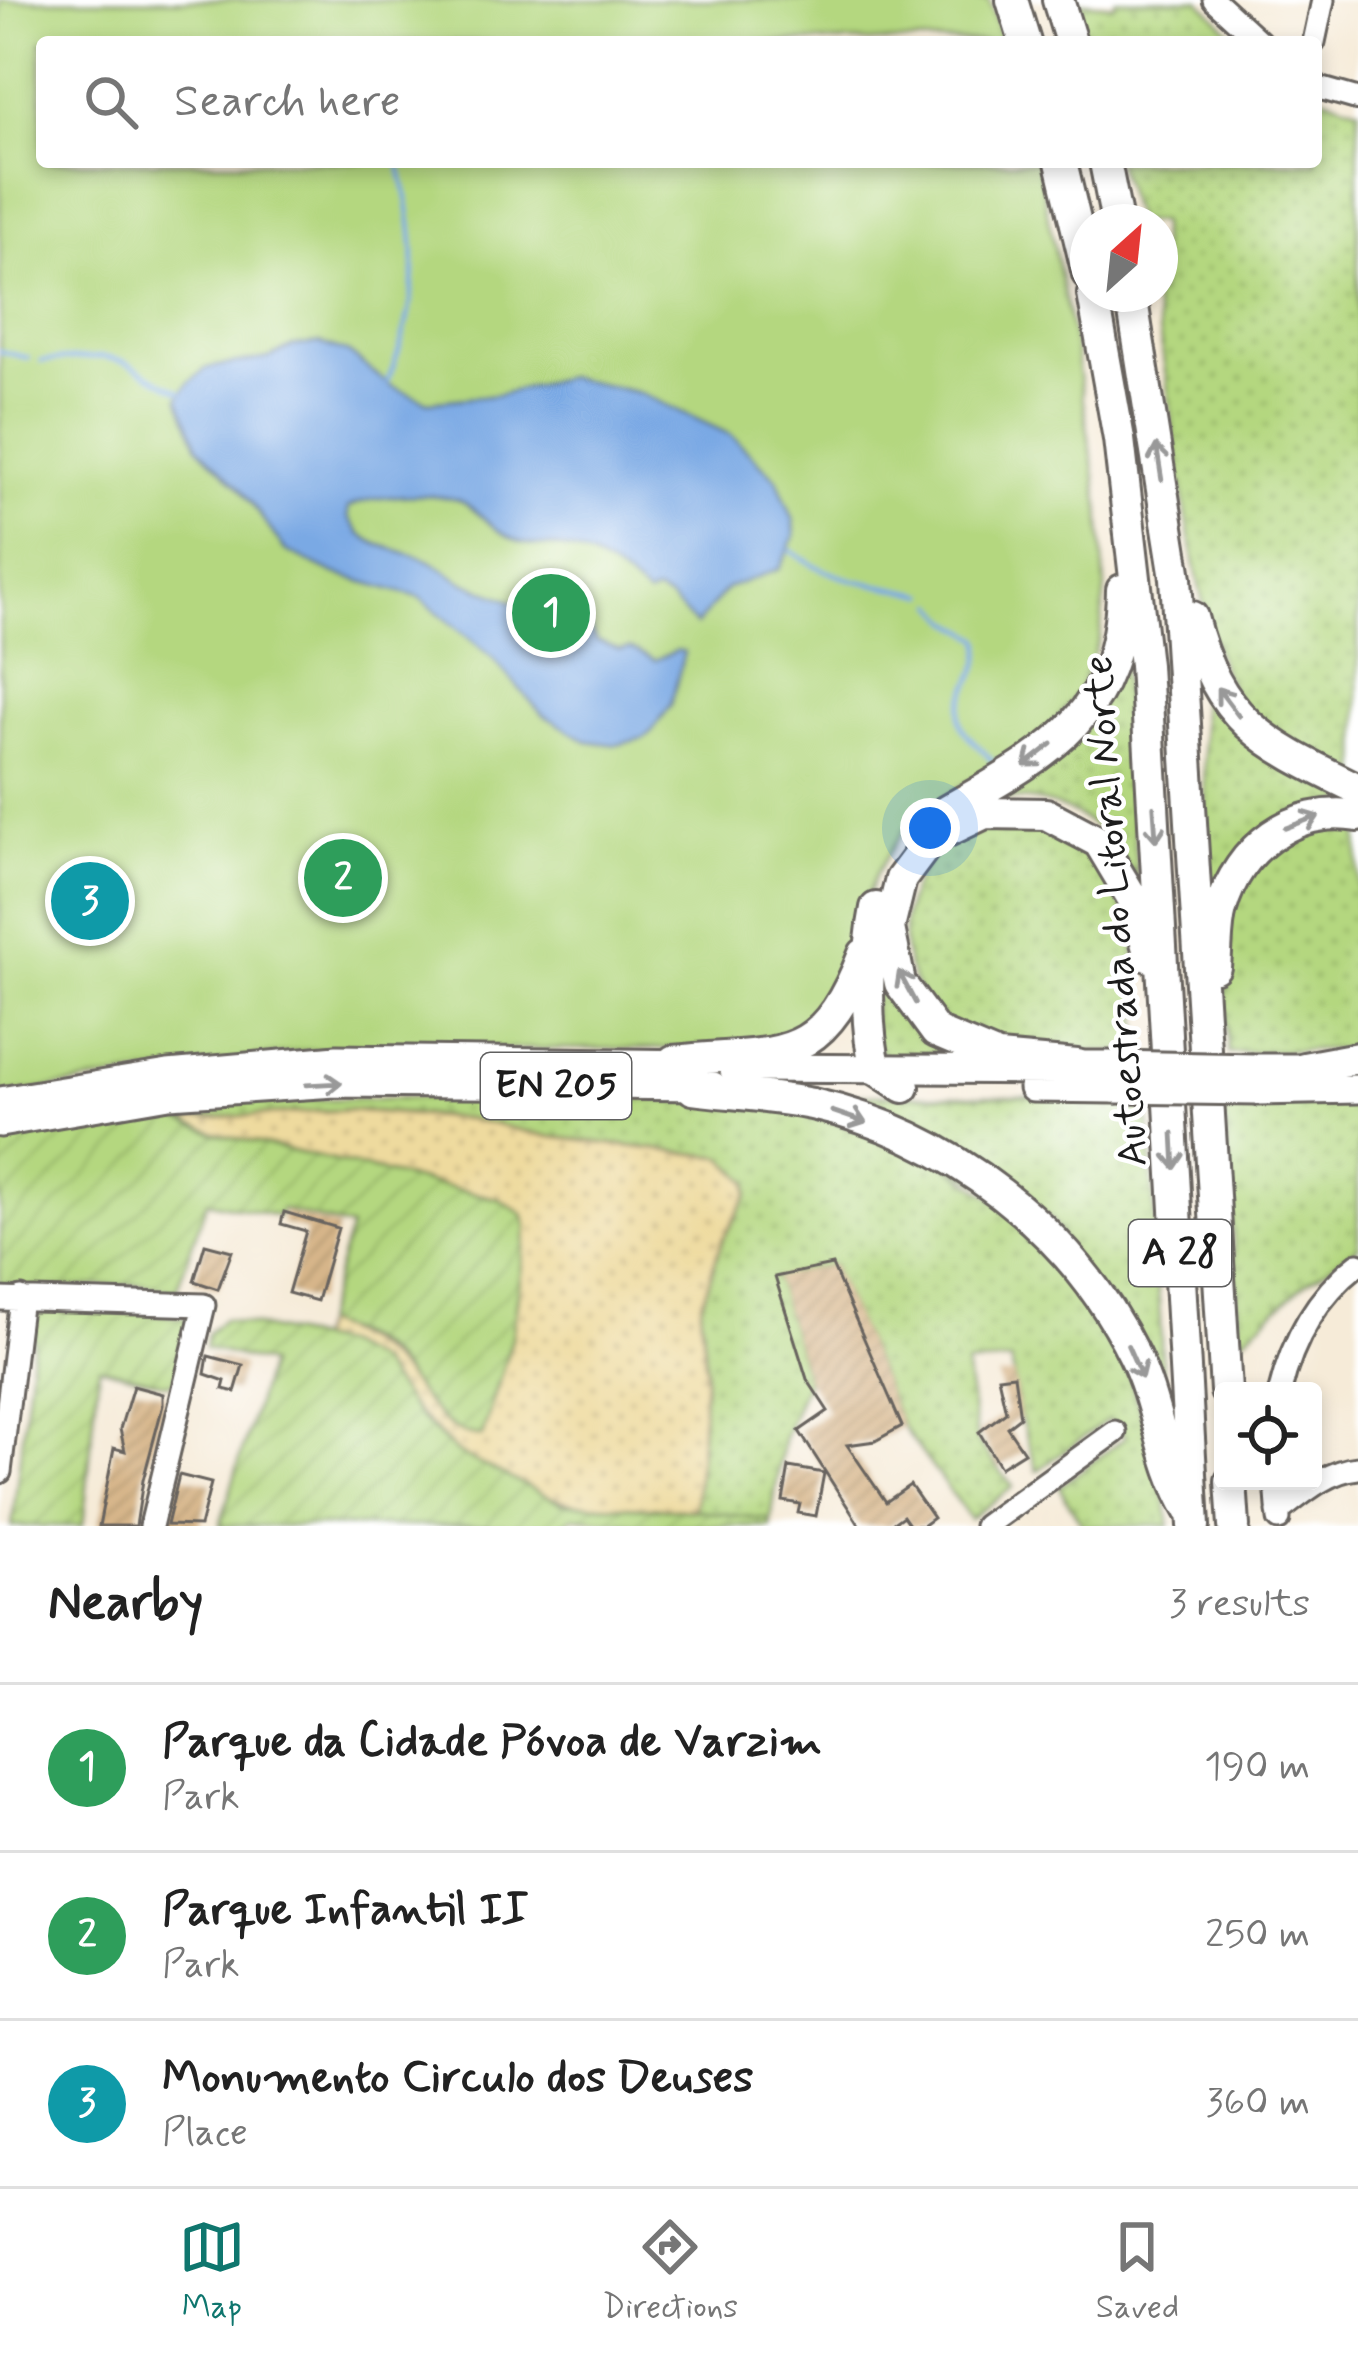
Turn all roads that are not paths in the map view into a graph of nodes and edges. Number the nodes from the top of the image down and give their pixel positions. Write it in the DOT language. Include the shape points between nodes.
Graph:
graph roads {
  1 [pos="1012,0"];
  2 [pos="1058,0"];
  3 [pos="1214,0"];
  4 [pos="1323,0"];
  5 [pos="1023,36"];
  6 [pos="1069,36"];
  7 [pos="1253,36"];
  8 [pos="1315,36"];
  9 [pos="1322,89"];
  10 [pos="1358,99"];
  11 [pos="1062,168"];
  12 [pos="1106,168"];
  13 [pos="1071,204"];
  14 [pos="1113,204"];
  15 [pos="1096,312"];
  16 [pos="1134,312"];
  17 [pos="1132,544"];
  18 [pos="1176,578"];
  19 [pos="1358,789"];
  20 [pos="1358,816"];
  21 [pos="871,938"];
  22 [pos="1165,993"];
  23 [pos="1204,1026"];
  24 [pos="1358,1058"];
  25 [pos="673,1061"];
  26 [pos="1077,1065"];
  27 [pos="1304,1068"];
  28 [pos="876,1069"];
  29 [pos="1358,1072"];
  30 [pos="1116,1077"];
  31 [pos="1254,1079"];
  32 [pos="904,1087"];
  33 [pos="1358,1088"];
  34 [pos="693,1089"];
  35 [pos="0,1101"];
  36 [pos="0,1123"];
  37 [pos="1358,1264"];
  38 [pos="10,1299"];
  39 [pos="1225,1382"];
  40 [pos="1282,1382"];
  41 [pos="1115,1432"];
  42 [pos="1358,1468"];
  43 [pos="0,1472"];
  44 [pos="1232,1490"];
  45 [pos="1279,1519"];
  46 [pos="1193,1520"];
  47 [pos="151,1526"];
  48 [pos="985,1526"];
  49 [pos="1234,1526"];
  1 -- 5 [label="highway"];
  2 -- 6 [label="highway"];
  3 -- 7 [label="street"];
  4 -- 8 [label="street"];
  9 -- 10 [label="street"];
  11 -- 13 [label="highway"];
  12 -- 14 [label="highway"];
  15 -- 17 [label="highway, Autoestrada do Litoral Norte / A 28"];
  18 -- 16 [label="highway, Autoestrada do Litoral Norte / A 28, one-way"];
  17 -- 21 [label="highway, one-way" via="1111,671 1084,715 1033,761 924,824 887,875"];
  17 -- 22 [label="highway, Autoestrada do Litoral Norte / A 28, one-way"];
  19 -- 18 [label="highway, one-way" via="1242,720 1217,689"];
  18 -- 23 [label="highway, Autoestrada do Litoral Norte / A 28"];
  23 -- 20 [label="highway, one-way" via="1220,914 1244,860 1291,824 1335,812"];
  21 -- 25 [label="highway" via="838,1011 812,1037 771,1056"];
  21 -- 28 [label="highway"];
  26 -- 22 [label="highway, one-way" via="998,1058 936,1032 900,983 889,928 901,879 931,839 986,813 1046,814 1099,842 1136,904"];
  22 -- 46 [label="highway, Autoestrada do Litoral Norte / A 28, one-way"];
  23 -- 39 [label="highway, Autoestrada do Litoral Norte / A 28"];
  24 -- 27 [label="highway"];
  25 -- 28 [label="main road, EN 205"];
  25 -- 35 [label="main road, EN 205" via="337,1059 168,1074"];
  26 -- 28 [label="main road, EN 205"];
  26 -- 30 [label="main road, EN 205"];
  27 -- 29 [label="main road, EN 205"];
  27 -- 31 [label="main road, EN 205"];
  28 -- 32 [label="highway"];
  30 -- 31 [label="main road, EN 205, bridge"];
  30 -- 32 [label="main road, EN 205"];
  31 -- 33 [label="main road, EN 205"];
  32 -- 34 [label="main road, EN 205"];
  36 -- 34 [label="main road, EN 205, one-way" via="169,1094 335,1083"];
  34 -- 46 [label="highway, one-way" via="814,1105 929,1144 1012,1201 1083,1269 1135,1356 1172,1480"];
  37 -- 40 [label="street" via="1318,1303"];
  38 -- 43 [label="street"];
  38 -- 47 [label="street" via="204,1305"];
  41 -- 48 [label="street"];
  42 -- 45 [label="street" via="1316,1484"];
  44 -- 49 [label="highway"];
}
